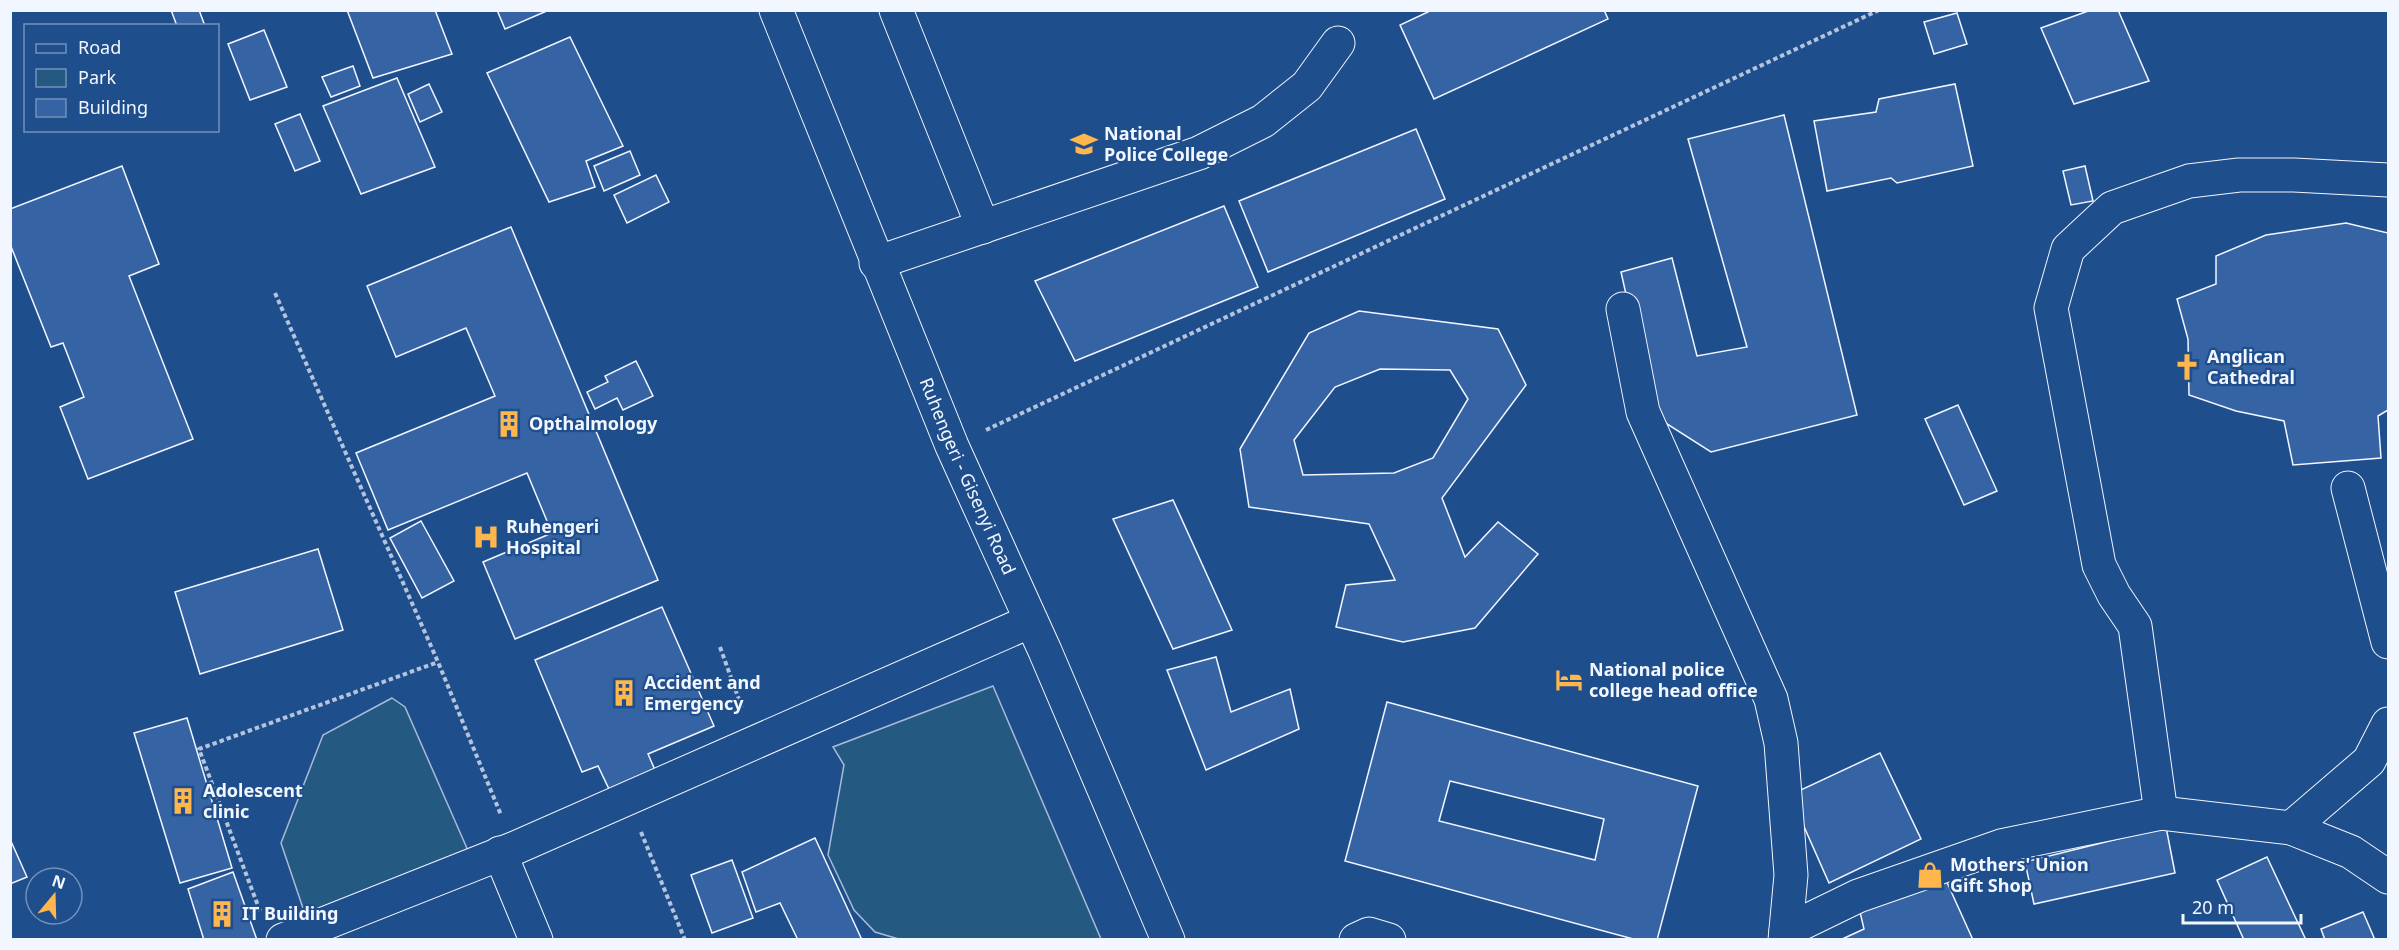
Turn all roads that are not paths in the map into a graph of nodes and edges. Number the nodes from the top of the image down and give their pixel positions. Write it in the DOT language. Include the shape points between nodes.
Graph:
graph roads {
  1 [pos="776,10"];
  2 [pos="896,10"];
  3 [pos="1338,43"];
  4 [pos="2388,180"];
  5 [pos="982,227"];
  6 [pos="876,263"];
  7 [pos="1623,309"];
  8 [pos="2348,488"];
  9 [pos="1032,621"];
  10 [pos="2388,642"];
  11 [pos="2388,724"];
  12 [pos="2161,813"];
  13 [pos="2290,828"];
  14 [pos="507,850"];
  15 [pos="2388,877"];
  16 [pos="273,928"];
  17 [pos="1786,935"];
  18 [pos="536,939"];
  19 [pos="1168,939"];
  20 [pos="1356,939"];
  21 [pos="1389,939"];
  1 -- 6 [label="main road, Ruhengeri - Gisenyi Road"];
  2 -- 5 [label="main road"];
  3 -- 5 [label="main road" via="1307,86 1263,121 1199,153"];
  4 -- 12 [label="main road" via="2239,175 2189,181 2112,208 2068,249 2051,308 2099,565 2135,626"];
  5 -- 6 [label="main road"];
  6 -- 9 [label="main road, Ruhengeri - Gisenyi Road" via="952,446"];
  7 -- 17 [label="main road" via="1643,412 1771,699 1781,743 1791,875"];
  8 -- 10 [label="main road"];
  9 -- 14 [label="main road"];
  9 -- 19 [label="main road, Ruhengeri - Gisenyi Road"];
  11 -- 13 [label="main road" via="2369,761"];
  12 -- 13 [label="main road"];
  12 -- 17 [label="main road" via="2001,846 1878,888"];
  13 -- 15 [label="main road" via="2351,852"];
  14 -- 16 [label="main road"];
  14 -- 18 [label="main road"];
  20 -- 21 [label="main road" via="1369,934"];
}
